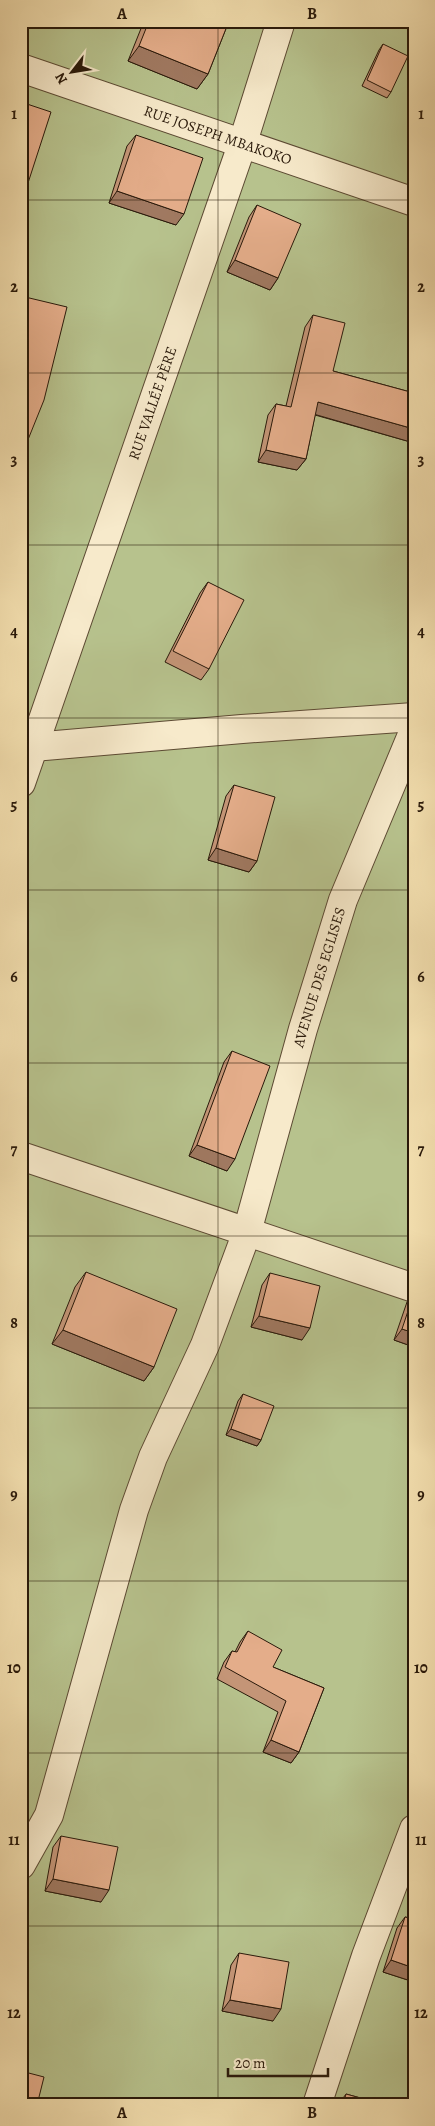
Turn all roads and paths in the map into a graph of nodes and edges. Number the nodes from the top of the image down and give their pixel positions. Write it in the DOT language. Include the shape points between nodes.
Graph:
graph roads {
  1 [pos="281,21"];
  2 [pos="21,68"];
  3 [pos="243,142"];
  4 [pos="414,202"];
  5 [pos="414,717"];
  6 [pos="414,730"];
  7 [pos="33,747"];
  8 [pos="21,783"];
  9 [pos="21,1156"];
  10 [pos="247,1232"];
  11 [pos="414,1288"];
  12 [pos="414,1829"];
  13 [pos="21,1865"];
  14 [pos="317,2105"];
  1 -- 3 [label="street, RUE VALLÉE PÈRE"];
  2 -- 3 [label="street, RUE JOSEPH MBAKOKO"];
  3 -- 4 [label="street, RUE JOSEPH MBAKOKO"];
  3 -- 7 [label="street, RUE VALLÉE PÈRE"];
  5 -- 7 [label="street"];
  6 -- 10 [label="street, AVENUE DES EGLISES" via="343,900 302,1029"];
  7 -- 8 [label="street, RUE VALLÉE PÈRE"];
  9 -- 10 [label="street"];
  10 -- 11 [label="street"];
  10 -- 13 [label="street, AVENUE DES EGLISES" via="205,1345 153,1457 134,1510 49,1815"];
  12 -- 14 [label="street" via="366,1956"];
}
